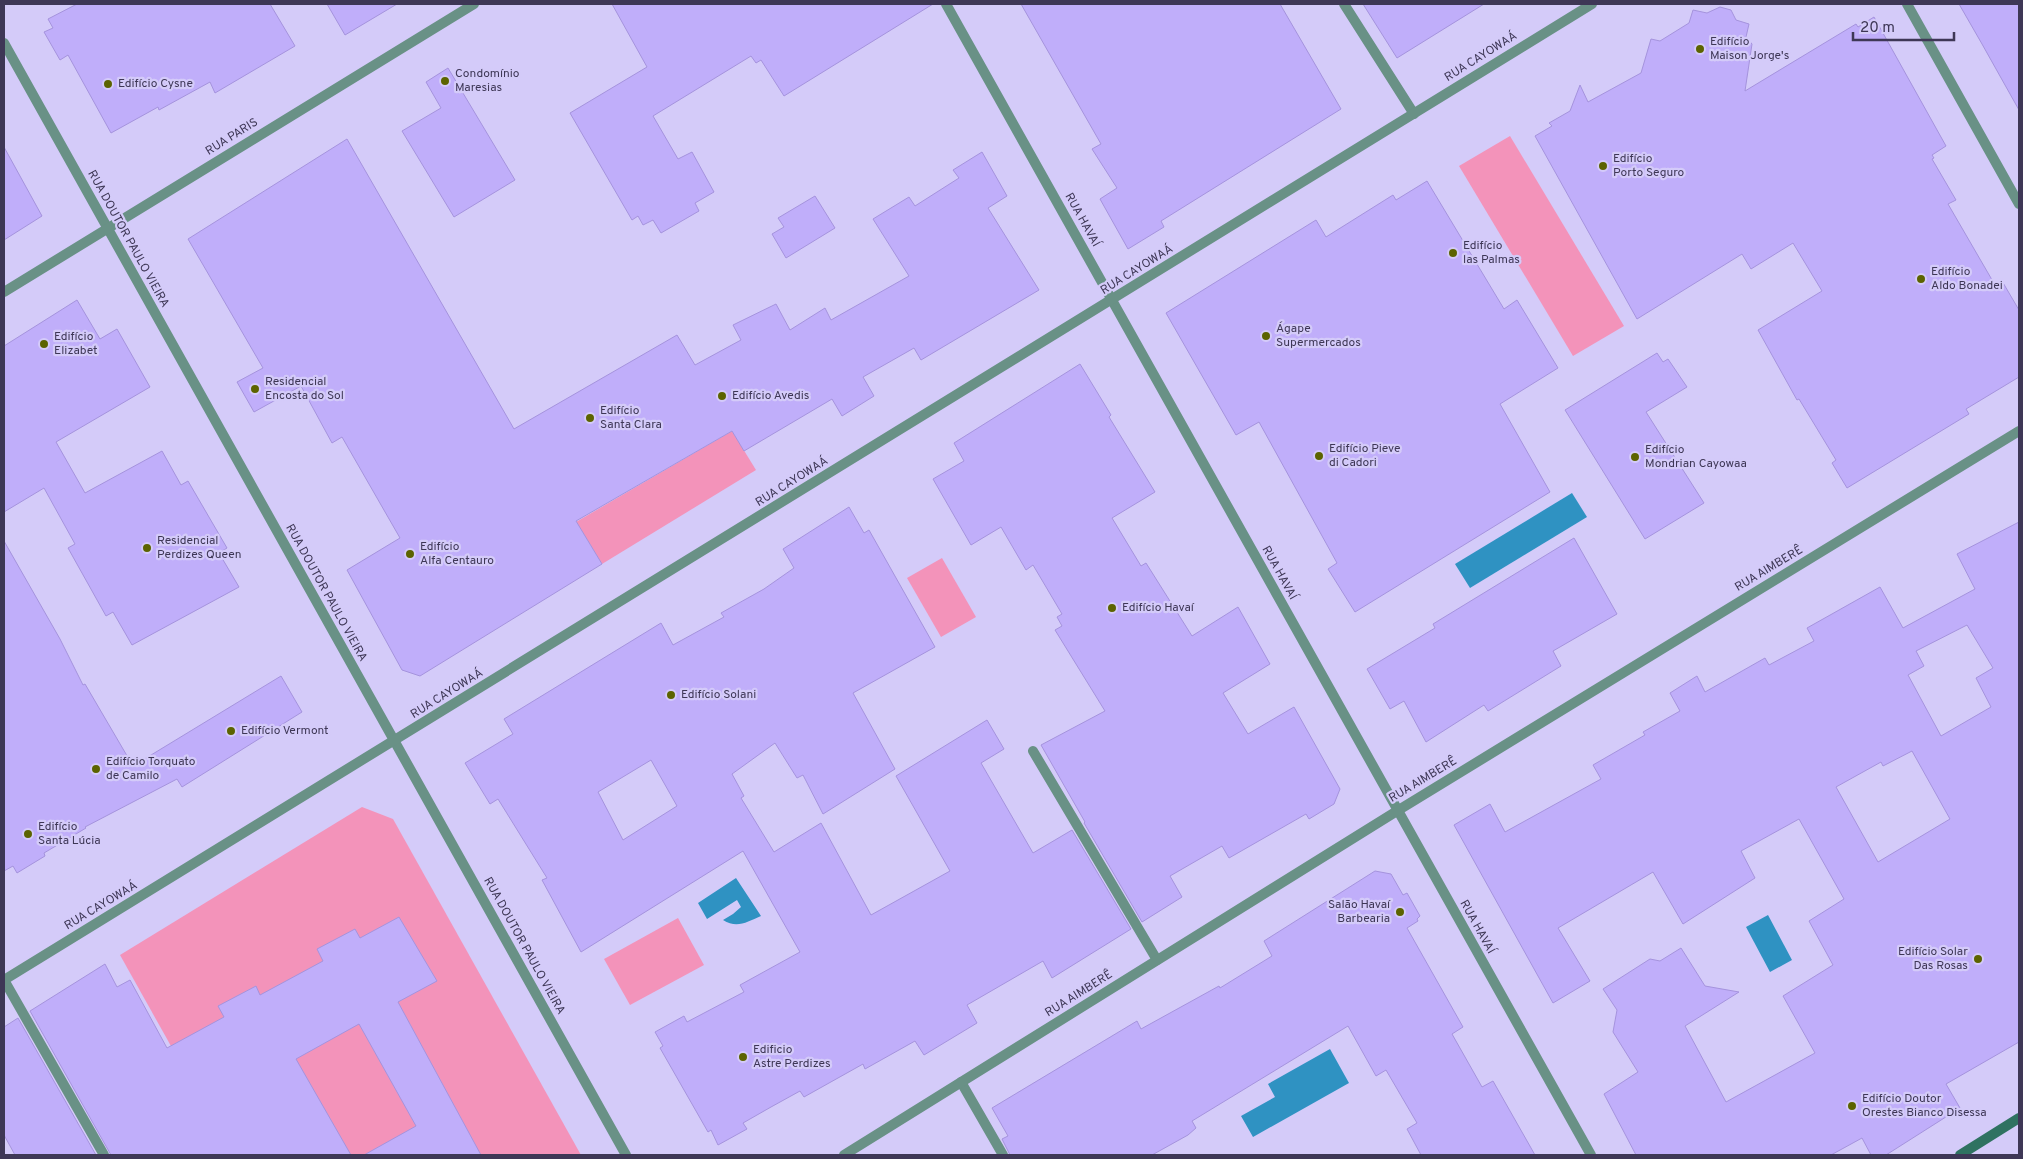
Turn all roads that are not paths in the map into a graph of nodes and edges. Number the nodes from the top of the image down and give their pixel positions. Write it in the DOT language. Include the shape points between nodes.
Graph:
graph roads {
  1 [pos="474,4"];
  2 [pos="946,4"];
  3 [pos="1344,4"];
  4 [pos="1592,4"];
  5 [pos="1906,4"];
  6 [pos="4,43"];
  7 [pos="1414,114"];
  8 [pos="2019,204"];
  9 [pos="108,228"];
  10 [pos="4,292"];
  11 [pos="1112,300"];
  12 [pos="2019,431"];
  13 [pos="395,741"];
  14 [pos="1033,751"];
  15 [pos="1397,811"];
  16 [pos="1157,960"];
  17 [pos="961,1082"];
  18 [pos="2019,1118"];
  19 [pos="104,1155"];
  20 [pos="626,1155"];
  21 [pos="844,1155"];
  22 [pos="1003,1155"];
  23 [pos="1591,1155"];
  24 [pos="1960,1155"];
  1 -- 9 [label="street, RUA PARIS"];
  2 -- 11 [label="street, RUA HAVAÍ"];
  3 -- 7 [label="street"];
  4 -- 7 [label="street, RUA CAYOWAÁ"];
  5 -- 8 [label="street"];
  6 -- 9 [label="street, RUA DOUTOR PAULO VIEIRA"];
  7 -- 11 [label="street, RUA CAYOWAÁ"];
  9 -- 10 [label="street, RUA PARIS"];
  9 -- 13 [label="street, RUA DOUTOR PAULO VIEIRA"];
  11 -- 13 [label="street, RUA CAYOWAÁ"];
  11 -- 15 [label="street, RUA HAVAÍ"];
  12 -- 15 [label="street, RUA AIMBERÊ"];
  13 -- 19 [label="street, RUA CAYOWAÁ" via="4,980"];
  13 -- 20 [label="street, RUA DOUTOR PAULO VIEIRA"];
  14 -- 16 [label="street"];
  15 -- 16 [label="street, RUA AIMBERÊ"];
  15 -- 23 [label="street, RUA HAVAÍ"];
  16 -- 17 [label="street, RUA AIMBERÊ"];
  17 -- 21 [label="street, RUA AIMBERÊ"];
  17 -- 22 [label="street"];
  18 -- 24 [label="street"];
}
